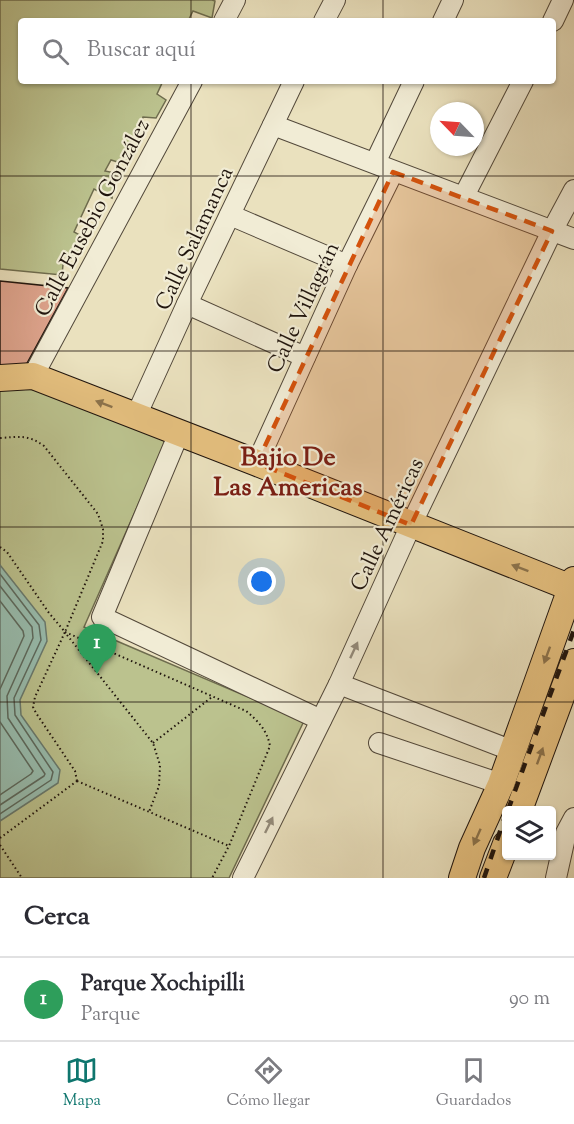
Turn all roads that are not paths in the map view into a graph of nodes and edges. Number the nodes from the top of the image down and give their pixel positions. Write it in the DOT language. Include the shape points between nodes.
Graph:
graph roads {
  1 [pos="235,0"];
  2 [pos="335,0"];
  3 [pos="453,0"];
  4 [pos="563,0"];
  5 [pos="226,18"];
  6 [pos="326,18"];
  7 [pos="444,18"];
  8 [pos="554,18"];
  9 [pos="190,84"];
  10 [pos="293,84"];
  11 [pos="413,84"];
  12 [pos="521,84"];
  13 [pos="273,125"];
  14 [pos="384,168"];
  15 [pos="574,190"];
  16 [pos="464,196"];
  17 [pos="230,215"];
  18 [pos="552,231"];
  19 [pos="574,239"];
  20 [pos="347,265"];
  21 [pos="187,304"];
  22 [pos="305,357"];
  23 [pos="33,376"];
  24 [pos="0,378"];
  25 [pos="136,416"];
  26 [pos="179,433"];
  27 [pos="257,463"];
  28 [pos="411,525"];
  29 [pos="573,586"];
  30 [pos="574,662"];
  31 [pos="339,684"];
  32 [pos="321,720"];
  33 [pos="379,743"];
  34 [pos="513,751"];
  35 [pos="501,784"];
  36 [pos="520,806"];
  37 [pos="574,818"];
  38 [pos="502,856"];
  39 [pos="243,878"];
  40 [pos="462,878"];
  41 [pos="493,878"];
  42 [pos="556,878"];
  1 -- 5 [label="street"];
  2 -- 6 [label="street"];
  3 -- 7 [label="street"];
  4 -- 8 [label="street"];
  9 -- 23 [label="street, Calle Eusebio González"];
  10 -- 13 [label="street, Calle Salamanca"];
  11 -- 14 [label="street, Calle Villagrán"];
  12 -- 16 [label="street"];
  13 -- 14 [label="street"];
  13 -- 17 [label="street, Calle Salamanca"];
  14 -- 16 [label="street"];
  14 -- 20 [label="street, Calle Villagrán"];
  15 -- 18 [label="street, Calle Américas"];
  16 -- 18 [label="street"];
  17 -- 20 [label="street"];
  17 -- 21 [label="street, Calle Salamanca"];
  18 -- 19 [label="street"];
  18 -- 28 [label="street, Calle Américas"];
  20 -- 22 [label="street, Calle Villagrán"];
  21 -- 22 [label="street"];
  21 -- 25 [label="street, Calle Salamanca"];
  22 -- 27 [label="street, Calle Villagrán"];
  23 -- 24 [label="main road"];
  25 -- 23 [label="main road, one-way"];
  25 -- 26 [label="main road"];
  26 -- 27 [label="main road"];
  26 -- 32 [label="street" via="102,617"];
  27 -- 28 [label="main road"];
  29 -- 28 [label="main road, one-way"];
  31 -- 28 [label="street, Calle Américas, one-way"];
  29 -- 34 [label="main road, one-way"];
  36 -- 30 [label="main road, one-way"];
  31 -- 32 [label="street, Calle Américas"];
  31 -- 34 [label="street"];
  39 -- 32 [label="street, Calle Américas, one-way"];
  33 -- 35 [label="street"];
  34 -- 35 [label="main road"];
  35 -- 40 [label="main road, one-way"];
  37 -- 42 [label="street" via="566,833"];
  38 -- 41 [label="main road"];
}
